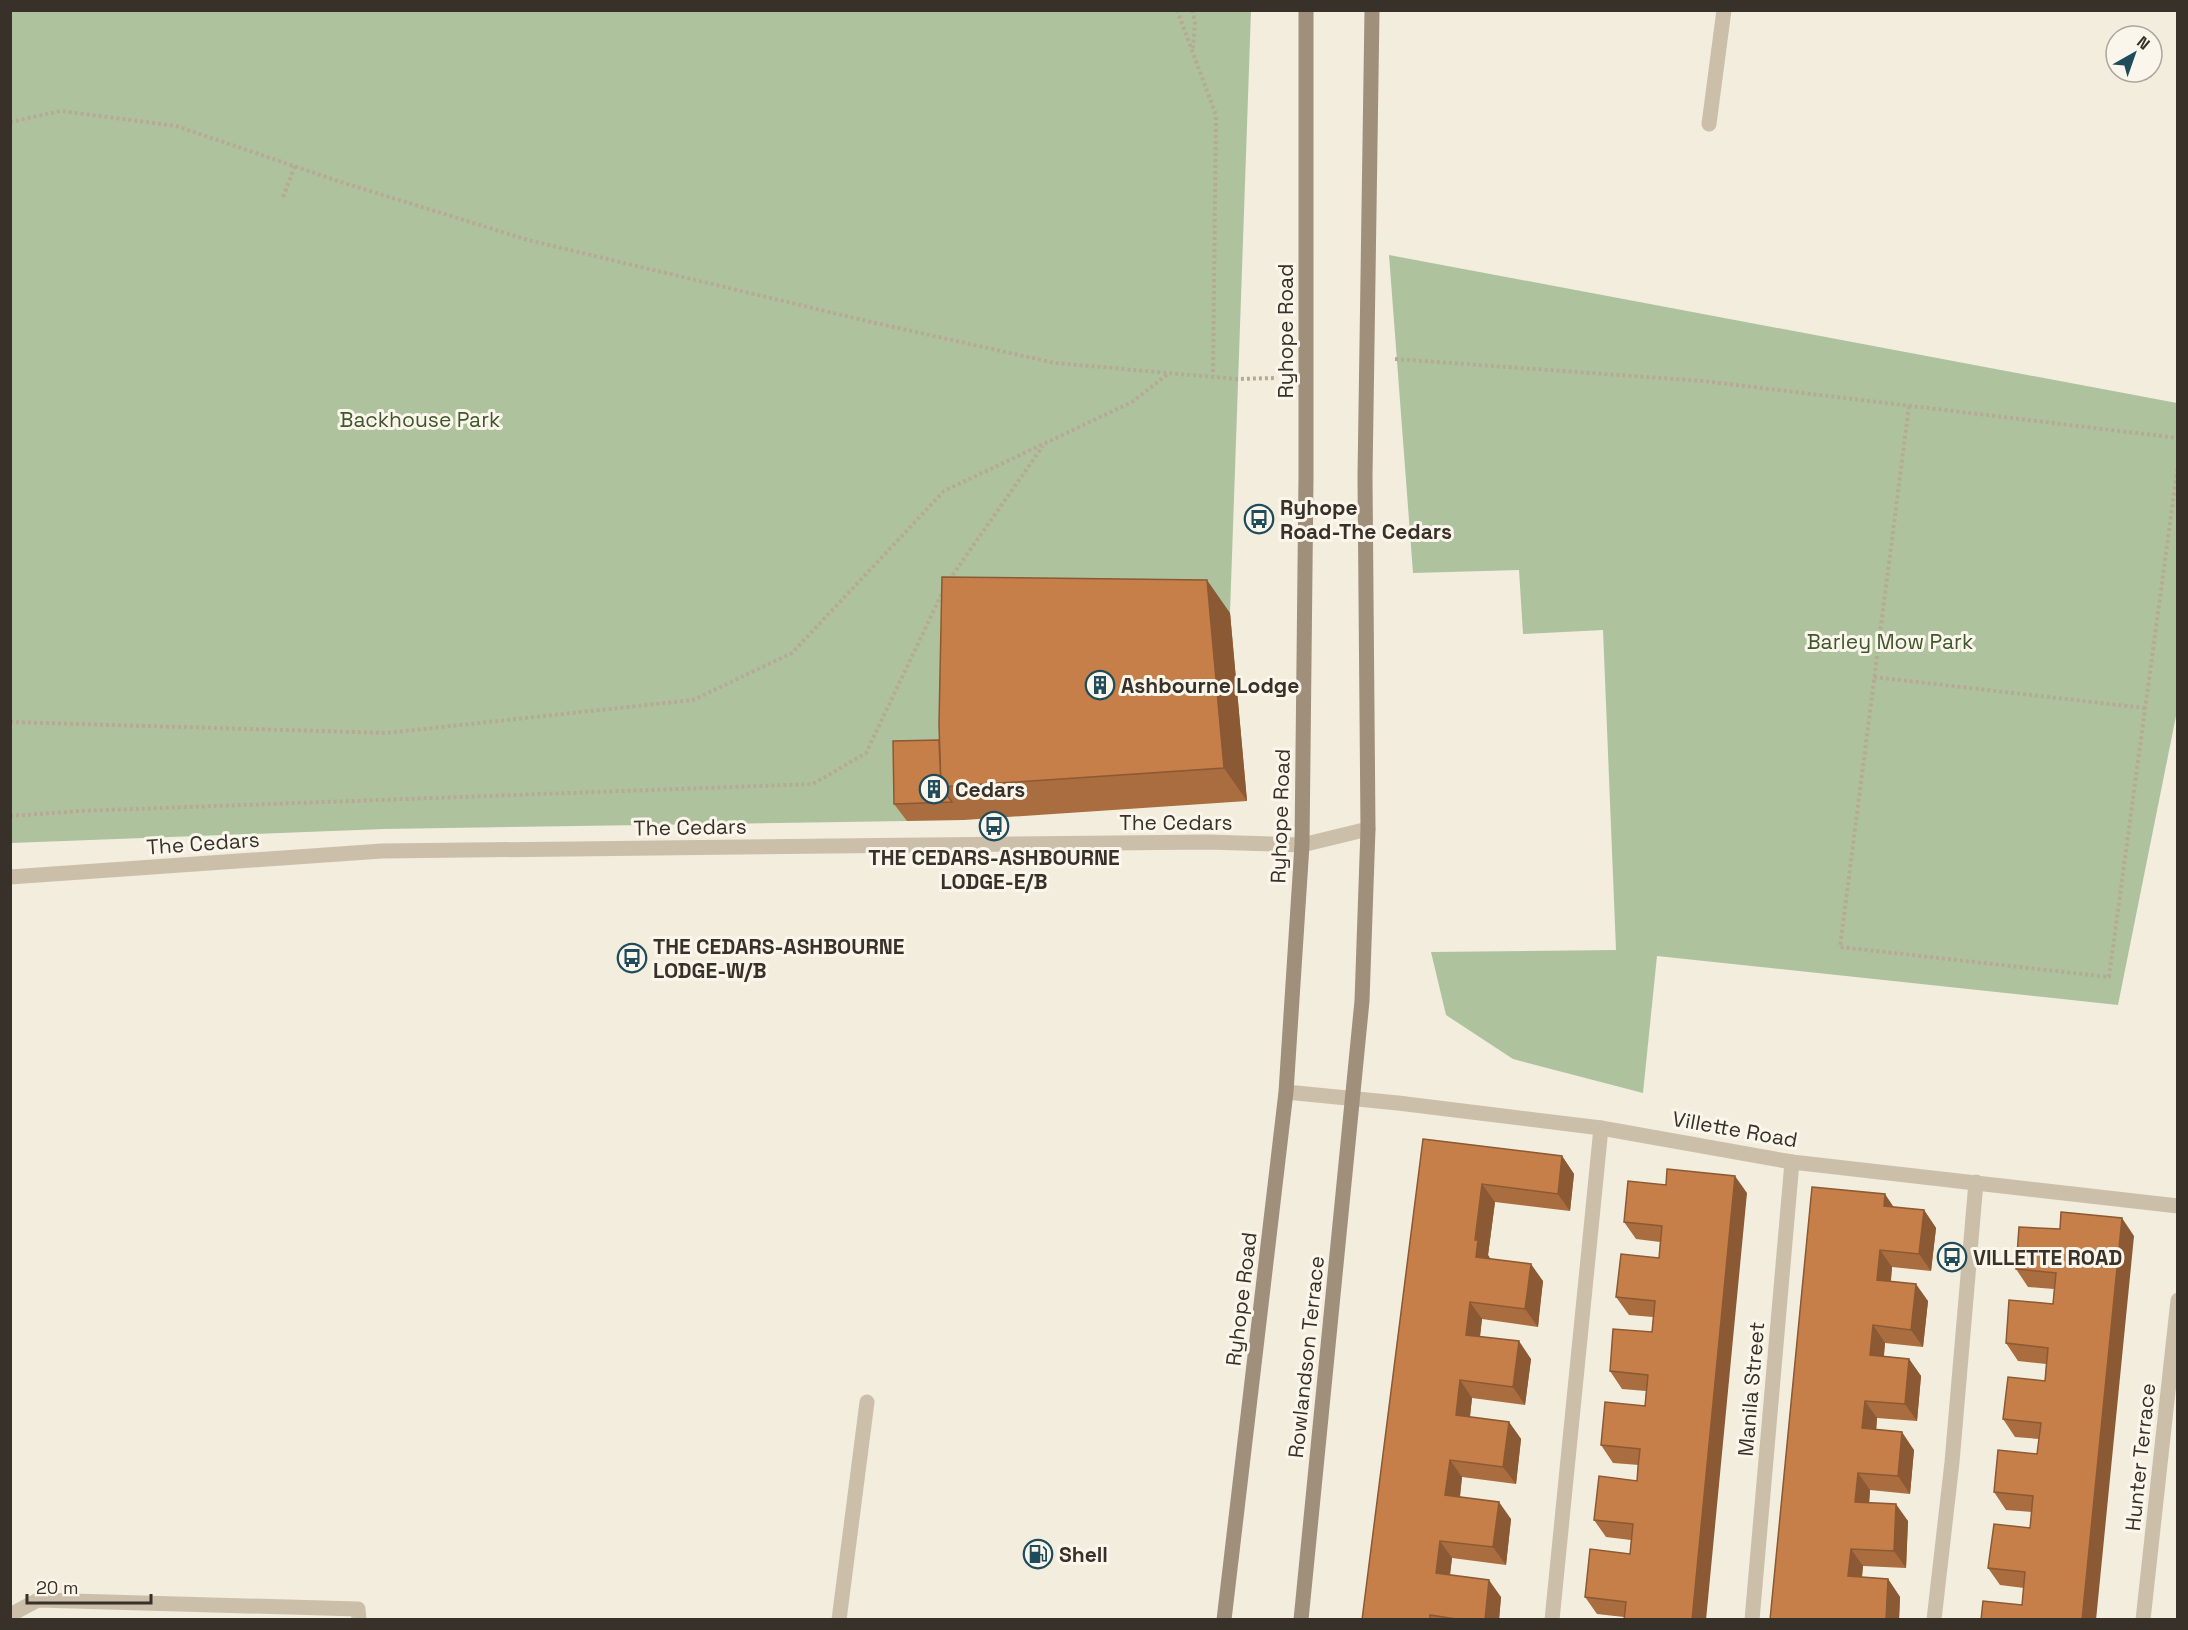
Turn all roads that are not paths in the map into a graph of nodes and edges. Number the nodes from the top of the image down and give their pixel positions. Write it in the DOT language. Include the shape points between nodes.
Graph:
graph roads {
  1 [pos="1306,10"];
  2 [pos="1372,10"];
  3 [pos="1724,10"];
  4 [pos="1709,124"];
  5 [pos="1368,829"];
  6 [pos="1302,845"];
  7 [pos="10,877"];
  8 [pos="1286,1092"];
  9 [pos="1353,1098"];
  10 [pos="1601,1128"];
  11 [pos="1792,1162"];
  12 [pos="1976,1182"];
  13 [pos="2178,1206"];
  14 [pos="2178,1300"];
  15 [pos="867,1402"];
  16 [pos="10,1615"];
  17 [pos="359,1620"];
  18 [pos="839,1620"];
  19 [pos="1224,1620"];
  20 [pos="1301,1620"];
  21 [pos="1552,1620"];
  22 [pos="1752,1620"];
  23 [pos="1934,1620"];
  24 [pos="2143,1620"];
  1 -- 6 [label="main road, Ryhope Road"];
  2 -- 5 [label="main road" via="1365,489"];
  3 -- 4 [label="street"];
  5 -- 6 [label="street, The Cedars"];
  5 -- 9 [label="main road" via="1362,1001"];
  6 -- 7 [label="street, The Cedars" via="1208,842 382,851"];
  6 -- 8 [label="main road, Ryhope Road"];
  8 -- 9 [label="street, Villette Road"];
  8 -- 19 [label="main road, Ryhope Road"];
  9 -- 10 [label="street, Villette Road"];
  9 -- 20 [label="main road, Rowlandson Terrace"];
  10 -- 11 [label="street, Villette Road"];
  10 -- 21 [label="street"];
  11 -- 12 [label="street, Villette Road"];
  11 -- 22 [label="street, Manila Street"];
  12 -- 13 [label="street, Villette Road"];
  12 -- 23 [label="street"];
  14 -- 24 [label="street, Hunter Terrace"];
  15 -- 18 [label="street"];
  16 -- 17 [label="street" via="38,1600 358,1609"];
}
